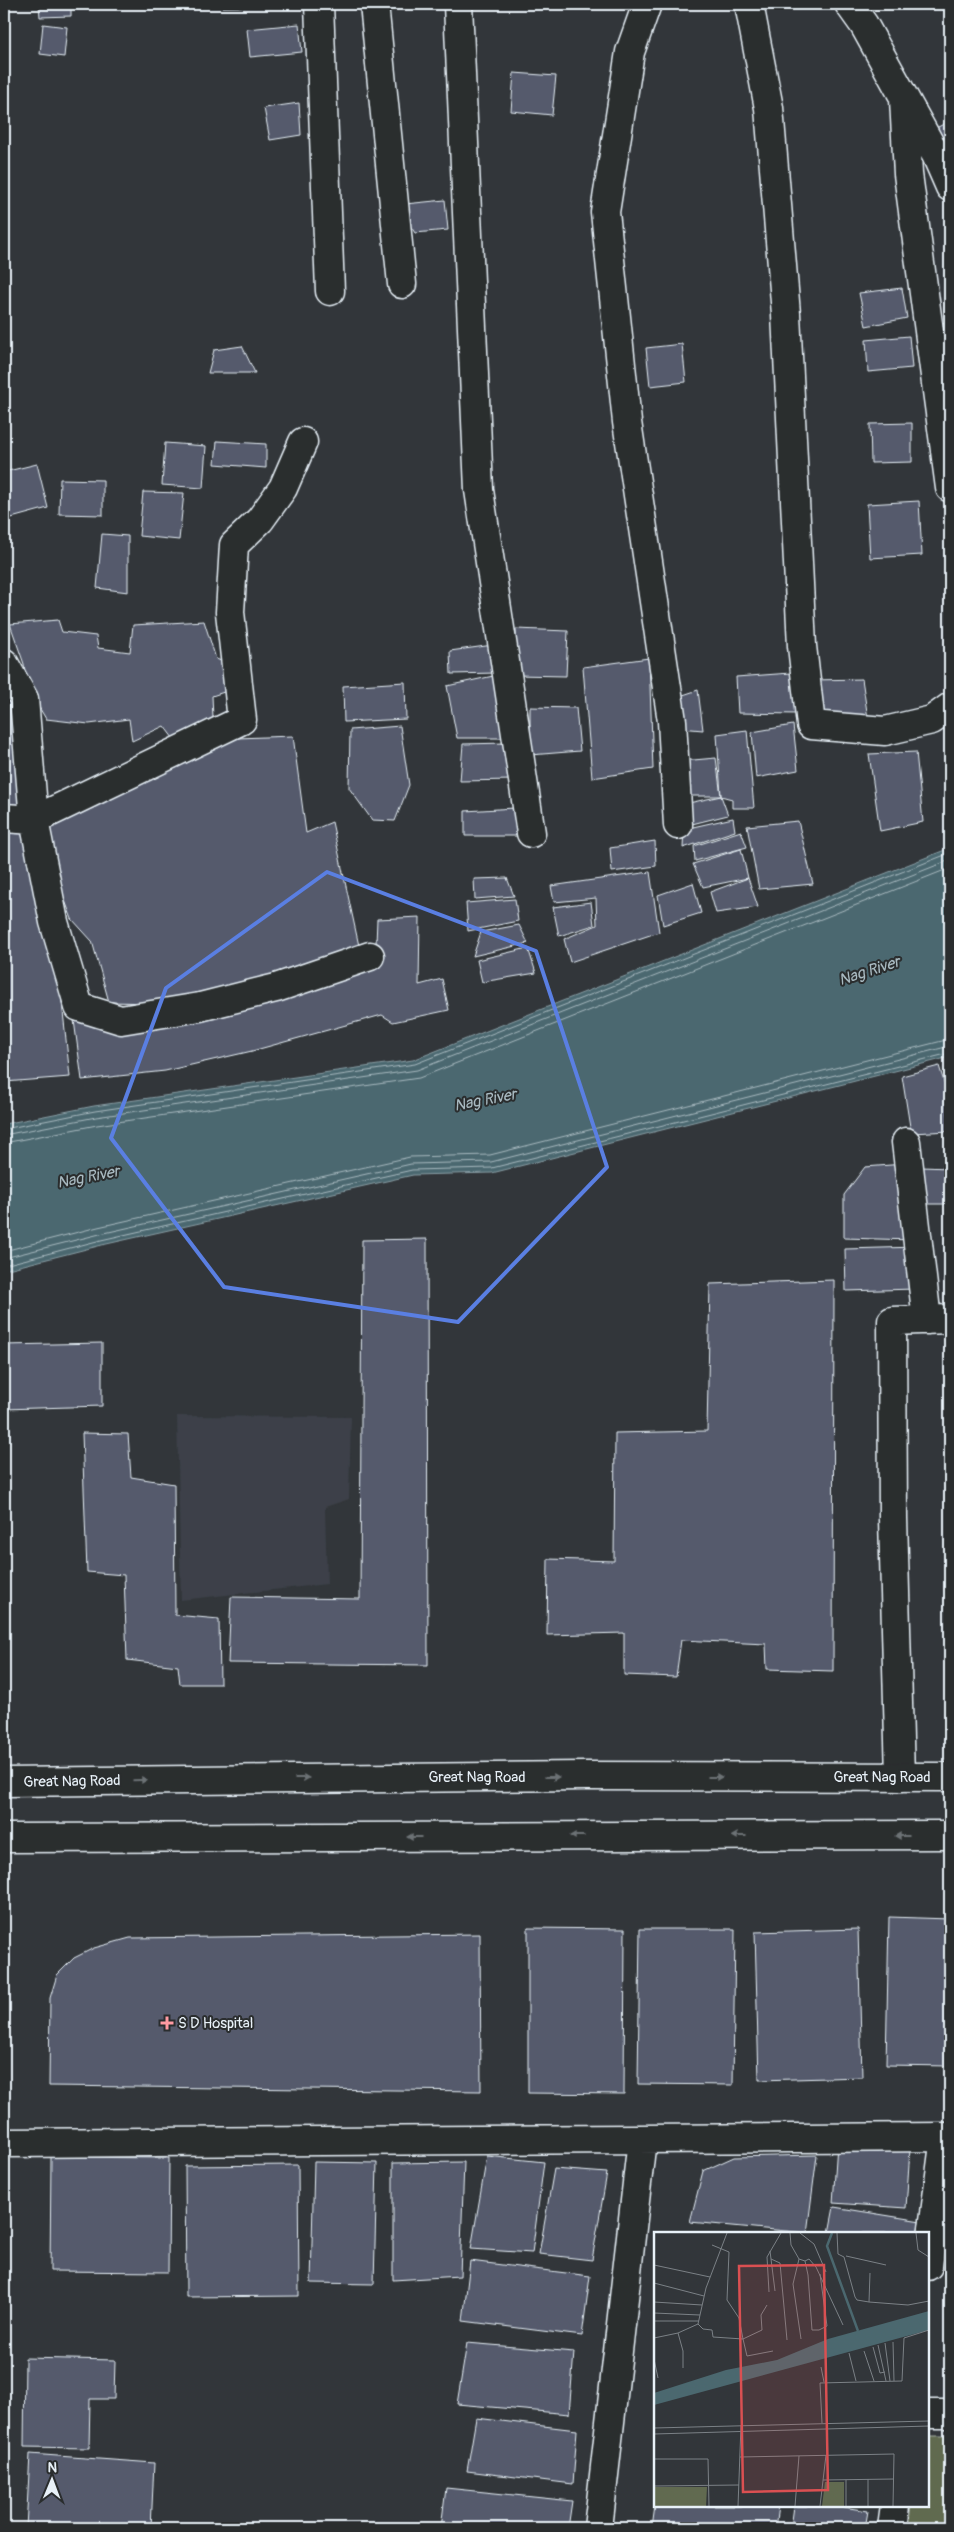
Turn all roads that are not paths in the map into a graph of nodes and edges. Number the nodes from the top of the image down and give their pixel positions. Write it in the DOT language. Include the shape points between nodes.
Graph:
graph roads {
  1 [pos="318,4"];
  2 [pos="374,4"];
  3 [pos="458,4"];
  4 [pos="647,4"];
  5 [pos="748,4"];
  6 [pos="849,4"];
  7 [pos="904,99"];
  8 [pos="950,188"];
  9 [pos="402,284"];
  10 [pos="330,291"];
  11 [pos="304,442"];
  12 [pos="950,488"];
  13 [pos="4,663"];
  14 [pos="950,707"];
  15 [pos="4,818"];
  16 [pos="34,820"];
  17 [pos="678,825"];
  18 [pos="531,833"];
  19 [pos="370,956"];
  20 [pos="906,1142"];
  21 [pos="939,1319"];
  22 [pos="900,1777"];
  23 [pos="950,1778"];
  24 [pos="4,1782"];
  25 [pos="950,1836"];
  26 [pos="4,1838"];
  27 [pos="948,2137"];
  28 [pos="642,2139"];
  29 [pos="4,2143"];
  30 [pos="929,2260"];
  31 [pos="929,2414"];
  32 [pos="950,2414"];
  33 [pos="895,2507"];
  34 [pos="598,2528"];
  35 [pos="892,2528"];
  1 -- 10 [label="street"];
  2 -- 9 [label="street"];
  3 -- 18 [label="street" via="479,490"];
  4 -- 17 [label="street" via="630,52 605,212 627,422 672,722"];
  5 -- 14 [label="street" via="769,108 786,314 802,646 811,725 885,731 932,720"];
  6 -- 7 [label="street"];
  7 -- 8 [label="street" via="936,155"];
  7 -- 12 [label="street" via="908,174"];
  11 -- 16 [label="street" via="283,488 260,520 234,545 230,612 242,720"];
  13 -- 16 [label="street" via="24,699"];
  15 -- 16 [label="street"];
  16 -- 19 [label="street" via="54,922 78,1007 121,1020 200,1007 276,988"];
  20 -- 21 [label="street"];
  21 -- 22 [label="street" via="892,1321 892,1518"];
  22 -- 23 [label="street, Great Nag Road"];
  24 -- 22 [label="street, Great Nag Road, one-way" via="576,1776"];
  25 -- 26 [label="street, one-way"];
  27 -- 28 [label="street"];
  27 -- 30 [label="street"];
  28 -- 29 [label="street"];
  28 -- 34 [label="street"];
  31 -- 32 [label="street"];
  33 -- 35 [label="street"];
}
